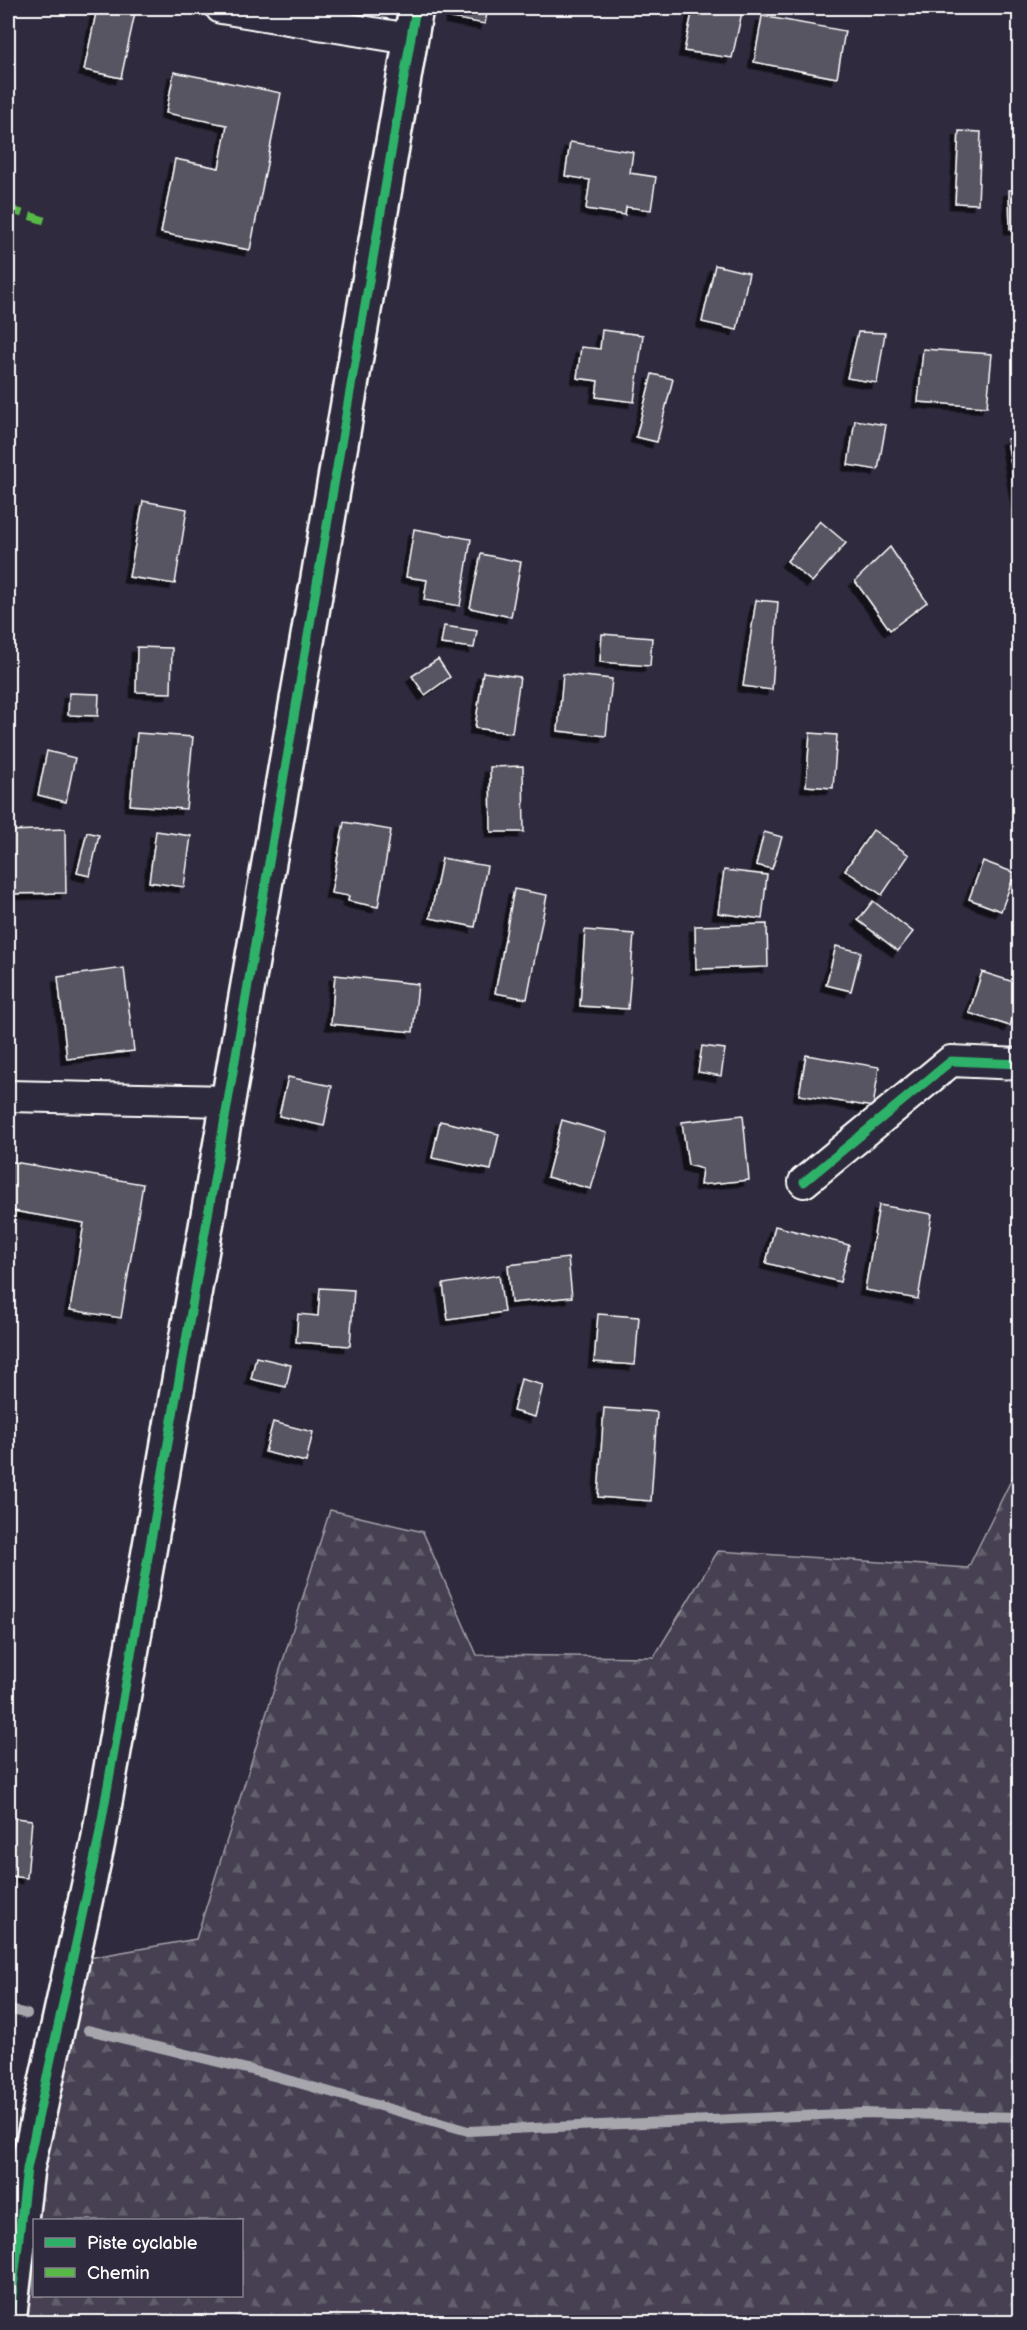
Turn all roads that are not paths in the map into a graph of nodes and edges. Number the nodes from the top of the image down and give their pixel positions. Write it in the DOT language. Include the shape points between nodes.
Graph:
graph roads {
  1 [pos="221,8"];
  2 [pos="416,8"];
  3 [pos="410,39"];
  4 [pos="1020,1064"];
  5 [pos="8,1096"];
  6 [pos="228,1101"];
  7 [pos="804,1182"];
  8 [pos="17,2168"];
  9 [pos="9,2322"];
  1 -- 3 [label="street"];
  2 -- 3 [label="street"];
  3 -- 6 [label="street"];
  4 -- 7 [label="street" via="951,1061"];
  5 -- 6 [label="street"];
  6 -- 8 [label="street" via="99,1842"];
  8 -- 9 [label="street"];
}
